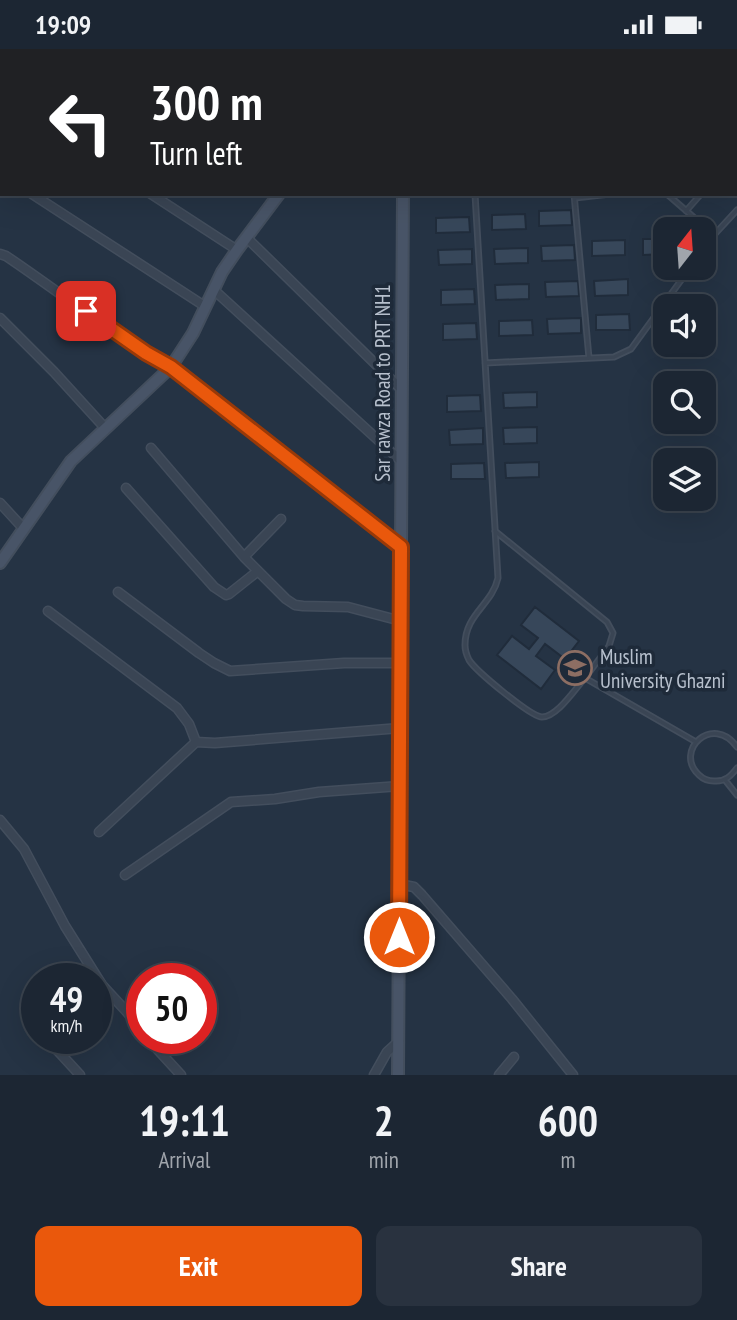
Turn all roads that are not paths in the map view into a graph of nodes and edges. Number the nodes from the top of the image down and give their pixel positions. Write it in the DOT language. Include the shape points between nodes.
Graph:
graph roads {
  1 [pos="35,196"];
  2 [pos="154,196"];
  3 [pos="277,196"];
  4 [pos="402,196"];
  5 [pos="475,196"];
  6 [pos="574,196"];
  7 [pos="669,196"];
  8 [pos="699,196"];
  9 [pos="737,210"];
  10 [pos="686,211"];
  11 [pos="693,217"];
  12 [pos="716,233"];
  13 [pos="246,237"];
  14 [pos="237,250"];
  15 [pos="0,254"];
  16 [pos="681,280"];
  17 [pos="214,290"];
  18 [pos="206,307"];
  19 [pos="0,318"];
  20 [pos="589,358"];
  21 [pos="485,363"];
  22 [pos="171,367"];
  23 [pos="402,390"];
  24 [pos="106,429"];
  25 [pos="151,449"];
  26 [pos="401,461"];
  27 [pos="126,488"];
  28 [pos="0,503"];
  29 [pos="281,519"];
  30 [pos="23,528"];
  31 [pos="495,531"];
  32 [pos="401,547"];
  33 [pos="244,557"];
  34 [pos="0,563"];
  35 [pos="258,571"];
  36 [pos="118,592"];
  37 [pos="48,611"];
  38 [pos="401,621"];
  39 [pos="400,663"];
  40 [pos="585,678"];
  41 [pos="400,728"];
  42 [pos="696,742"];
  43 [pos="196,743"];
  44 [pos="737,747"];
  45 [pos="737,768"];
  46 [pos="725,780"];
  47 [pos="400,786"];
  48 [pos="737,795"];
  49 [pos="0,820"];
  50 [pos="99,832"];
  51 [pos="125,875"];
  52 [pos="399,884"];
  53 [pos="126,1010"];
  54 [pos="399,1041"];
  55 [pos="61,1054"];
  56 [pos="161,1054"];
  57 [pos="514,1057"];
  58 [pos="80,1075"];
  59 [pos="180,1075"];
  60 [pos="374,1075"];
  61 [pos="398,1075"];
  62 [pos="499,1075"];
  63 [pos="573,1075"];
  1 -- 18 [label="street"];
  2 -- 14 [label="street"];
  3 -- 13 [label="main road"];
  4 -- 23 [label="main road, Sar rawza Road to PRT NH1"];
  5 -- 21 [label="lane"];
  6 -- 20 [label="lane"];
  7 -- 10 [label="lane"];
  8 -- 10 [label="lane"];
  9 -- 12 [label="lane"];
  10 -- 11 [label="lane"];
  13 -- 14 [label="main road"];
  13 -- 23 [label="street"];
  14 -- 17 [label="main road"];
  15 -- 22 [label="street"];
  16 -- 20 [label="lane" via="631,349 614,357"];
  17 -- 18 [label="main road"];
  17 -- 26 [label="street"];
  18 -- 22 [label="main road"];
  19 -- 24 [label="street"];
  20 -- 21 [label="lane"];
  21 -- 31 [label="lane"];
  22 -- 24 [label="main road"];
  22 -- 32 [label="street"];
  23 -- 26 [label="main road, Sar rawza Road to PRT NH1"];
  24 -- 30 [label="main road" via="71,461"];
  25 -- 33 [label="street"];
  26 -- 32 [label="main road, Sar rawza Road to PRT NH1"];
  27 -- 35 [label="street" via="222,593 229,594"];
  28 -- 30 [label="street"];
  29 -- 33 [label="street"];
  30 -- 34 [label="main road"];
  31 -- 40 [label="lane" via="607,622 613,633 609,646"];
  31 -- 40 [label="lane" via="498,578 496,588 471,619 465,649 470,661 492,683 541,717 554,714"];
  32 -- 38 [label="main road, Sar rawza Road to PRT NH1"];
  33 -- 35 [label="street"];
  35 -- 38 [label="street" via="295,605 348,607"];
  36 -- 39 [label="street" via="230,671"];
  37 -- 43 [label="street" via="177,708"];
  38 -- 39 [label="main road, Sar rawza Road to PRT NH1"];
  39 -- 41 [label="main road, Sar rawza Road to PRT NH1"];
  40 -- 42 [label="lane"];
  41 -- 43 [label="street"];
  41 -- 47 [label="main road, Sar rawza Road to PRT NH1"];
  42 -- 44 [label="lane" via="719,733"];
  42 -- 46 [label="lane" via="691,757 696,773 709,781"];
  43 -- 50 [label="street"];
  45 -- 46 [label="lane"];
  46 -- 48 [label="lane"];
  47 -- 51 [label="street" via="231,802"];
  47 -- 52 [label="main road, Sar rawza Road to PRT NH1"];
  49 -- 53 [label="street" via="24,849 102,985"];
  52 -- 54 [label="main road, Sar rawza Road to PRT NH1"];
  52 -- 63 [label="street" via="410,885 422,895"];
  54 -- 60 [label="street"];
  54 -- 61 [label="main road, Sar rawza Road to PRT NH1"];
  55 -- 58 [label="street"];
  56 -- 59 [label="street"];
  57 -- 62 [label="street"];
}
